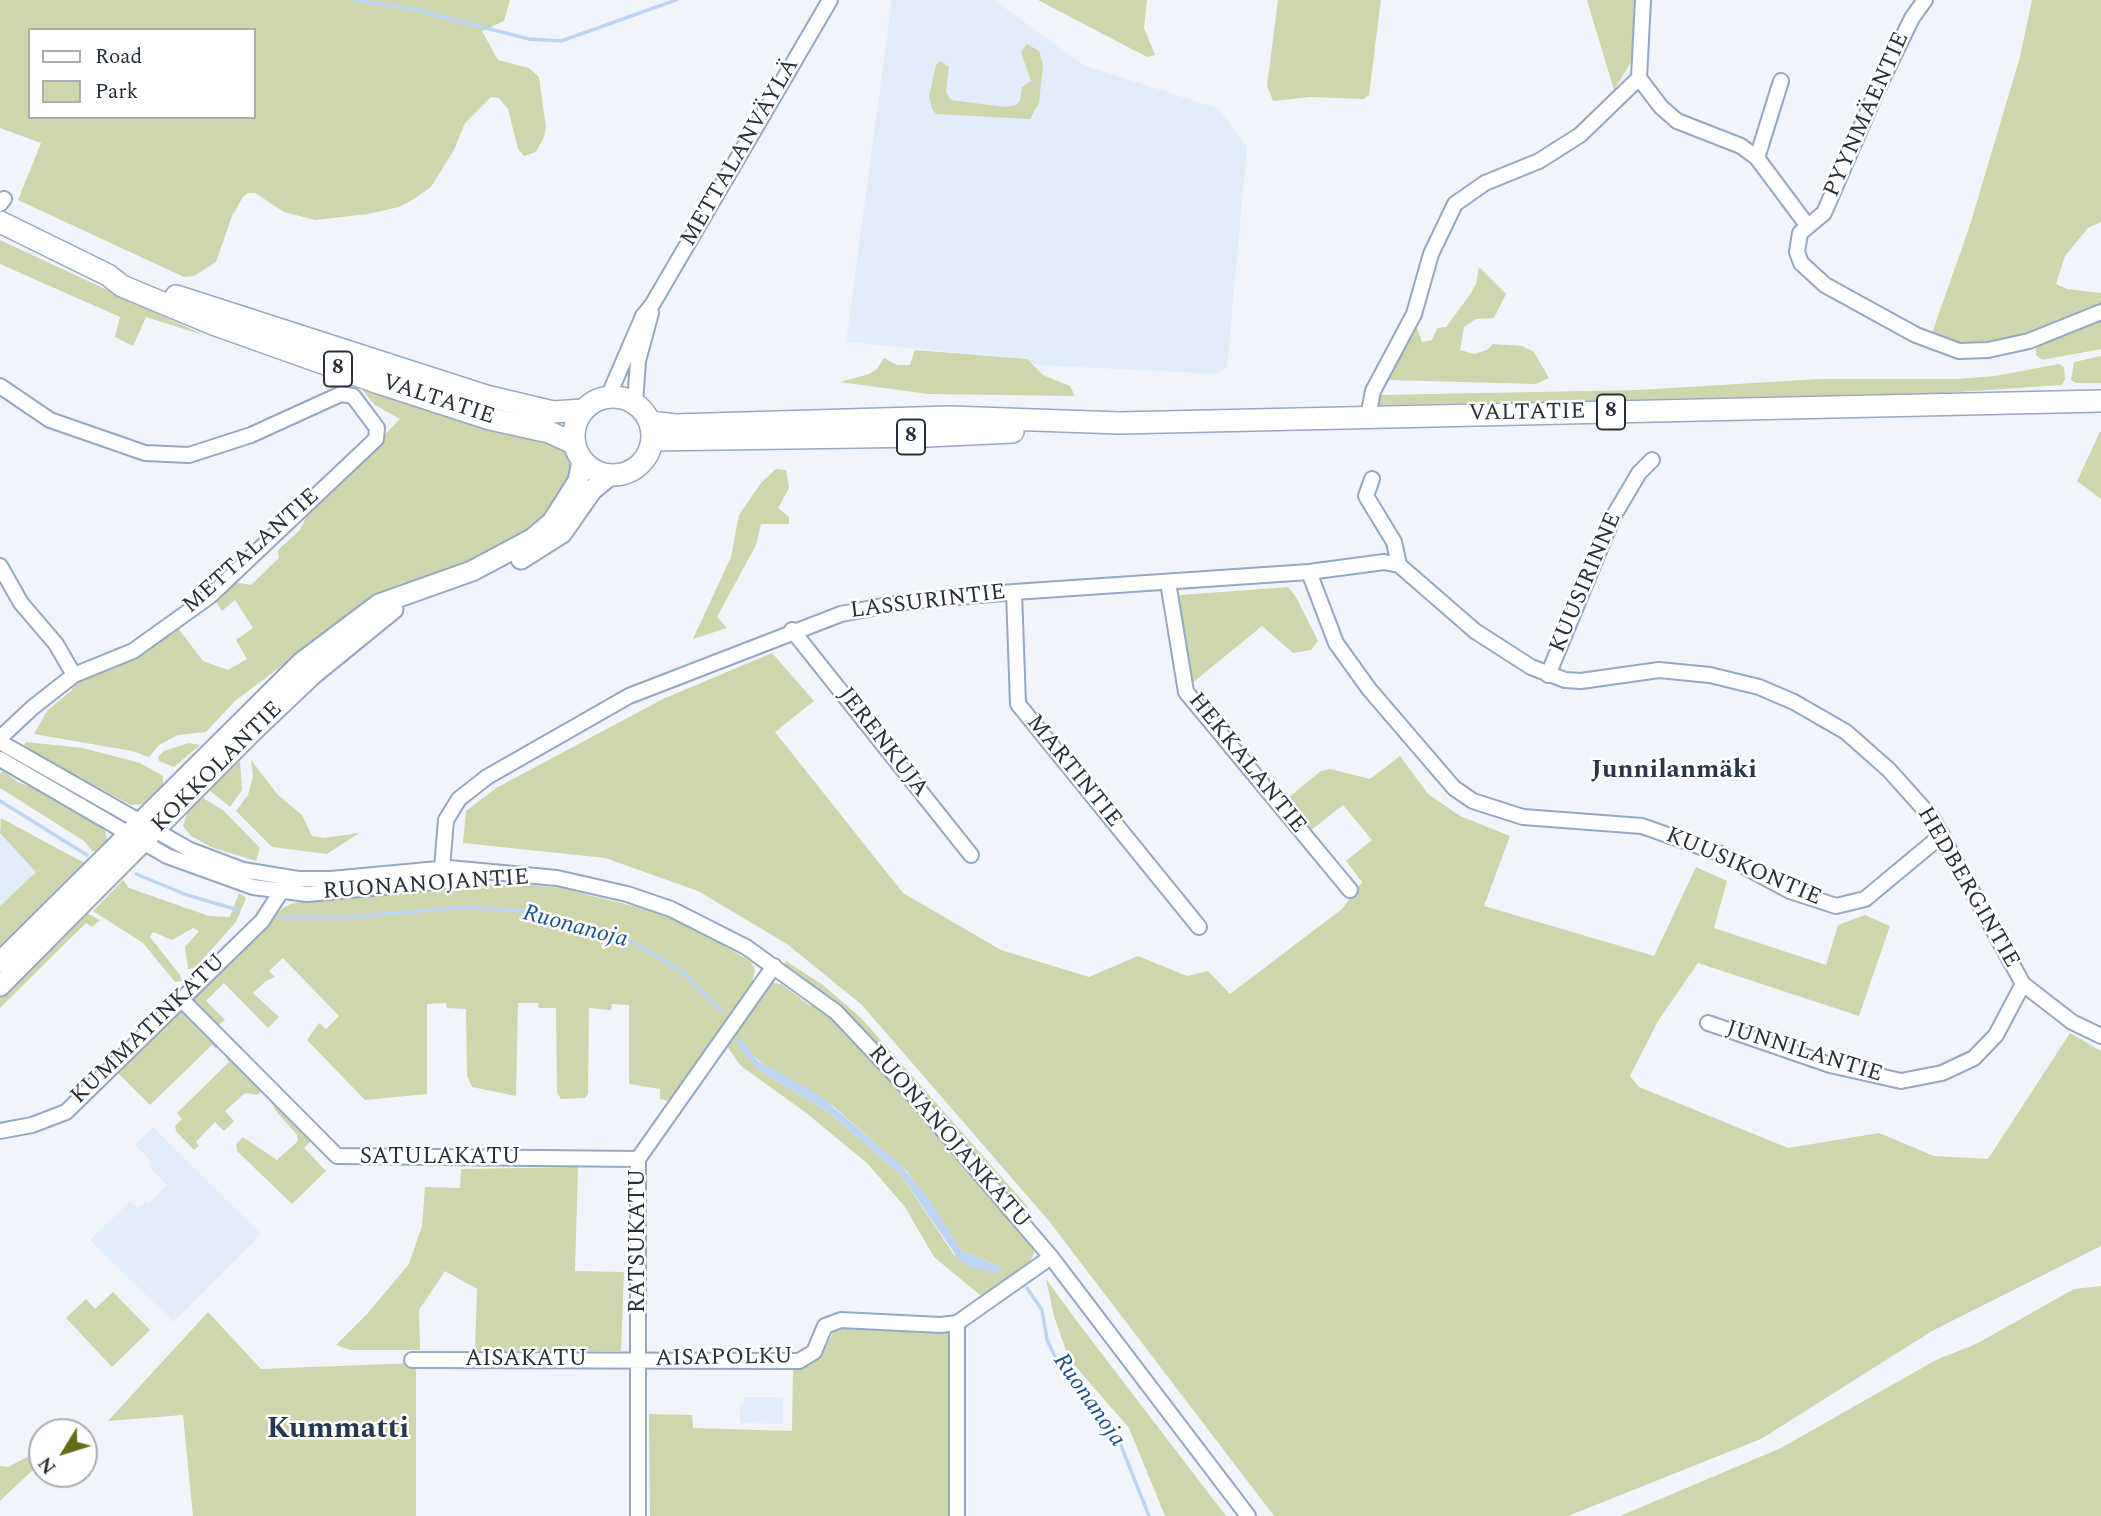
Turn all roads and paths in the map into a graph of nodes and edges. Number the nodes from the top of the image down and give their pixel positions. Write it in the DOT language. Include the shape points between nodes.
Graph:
graph roads {
  1 [pos="830,0"];
  2 [pos="1643,0"];
  3 [pos="1924,0"];
  4 [pos="1639,78"];
  5 [pos="1782,81"];
  6 [pos="1757,158"];
  7 [pos="0,222"];
  8 [pos="1807,225"];
  9 [pos="108,275"];
  10 [pos="652,305"];
  11 [pos="2101,312"];
  12 [pos="0,386"];
  13 [pos="608,397"];
  14 [pos="2101,401"];
  15 [pos="635,403"];
  16 [pos="583,410"];
  17 [pos="1368,417"];
  18 [pos="651,431"];
  19 [pos="579,452"];
  20 [pos="1652,460"];
  21 [pos="609,476"];
  22 [pos="1372,479"];
  23 [pos="1399,565"];
  24 [pos="0,566"];
  25 [pos="1309,572"];
  26 [pos="464,574"];
  27 [pos="1168,582"];
  28 [pos="1014,592"];
  29 [pos="792,630"];
  30 [pos="1548,674"];
  31 [pos="74,675"];
  32 [pos="0,740"];
  33 [pos="0,759"];
  34 [pos="141,833"];
  35 [pos="1942,835"];
  36 [pos="971,855"];
  37 [pos="441,874"];
  38 [pos="557,878"];
  39 [pos="279,884"];
  40 [pos="1350,890"];
  41 [pos="1199,927"];
  42 [pos="0,962"];
  43 [pos="774,966"];
  44 [pos="2023,984"];
  45 [pos="0,986"];
  46 [pos="182,1000"];
  47 [pos="1708,1023"];
  48 [pos="2101,1036"];
  49 [pos="0,1131"];
  50 [pos="638,1159"];
  51 [pos="1051,1257"];
  52 [pos="957,1322"];
  53 [pos="639,1359"];
  54 [pos="412,1360"];
  55 [pos="638,1516"];
  56 [pos="957,1516"];
  57 [pos="1248,1516"];
  1 -- 10 [label="street, METTALANVÄYLÄ"];
  2 -- 4 [label="street"];
  3 -- 8 [label="street, PYYNMÄENTIE" via="1878,88 1824,213"];
  4 -- 6 [label="street" via="1677,121 1741,146"];
  4 -- 17 [label="street" via="1580,135 1539,161 1485,183 1455,204 1431,254 1414,314 1373,391"];
  5 -- 6 [label="street"];
  6 -- 8 [label="street"];
  7 -- 9 [label="highway, VALTATIE / 8"];
  8 -- 11 [label="street" via="1800,233 1797,252 1815,278 1948,348 1974,351 2019,343"];
  9 -- 16 [label="highway, VALTATIE / 8" via="486,396 552,412"];
  9 -- 19 [label="highway, VALTATIE / 8" via="122,286 264,343 470,413 548,432"];
  10 -- 13 [label="street, METTALANVÄYLÄ"];
  10 -- 15 [label="street, METTALANVÄYLÄ" via="635,378"];
  12 -- 31 [label="street, METTALANTIE" via="50,420 145,453 189,454 214,447 341,394 353,396 377,428 376,439 210,596 133,651"];
  13 -- 15 [label="highway"];
  13 -- 16 [label="highway, 8"];
  14 -- 17 [label="highway, VALTATIE / 8"];
  15 -- 18 [label="highway"];
  16 -- 19 [label="highway" via="574,434"];
  17 -- 18 [label="highway, VALTATIE / 8" via="1120,422 927,436"];
  18 -- 21 [label="highway" via="645,460 635,470"];
  19 -- 21 [label="highway, 8" via="596,472"];
  19 -- 26 [label="main road, KOKKOLANTIE" via="578,481 552,522 523,544"];
  20 -- 30 [label="street, KUUSIRINNE" via="1613,517"];
  21 -- 26 [label="main road, KOKKOLANTIE" via="550,543 506,564"];
  22 -- 23 [label="street" via="1366,496 1394,542"];
  23 -- 25 [label="street, LASSURINTIE" via="1384,562"];
  23 -- 30 [label="street, HEDBERGINTIE" via="1475,631"];
  24 -- 31 [label="street"];
  25 -- 27 [label="street, LASSURINTIE"];
  25 -- 35 [label="street, KUUSIKONTIE" via="1336,643 1445,778 1473,801 1524,817 1642,826 1721,854 1790,891 1836,906 1865,899"];
  26 -- 34 [label="main road, KOKKOLANTIE" via="395,597 336,634 302,662"];
  27 -- 28 [label="street, LASSURINTIE"];
  27 -- 40 [label="street, HEKKALANTIE" via="1186,692"];
  28 -- 29 [label="street, LASSURINTIE" via="883,605"];
  28 -- 41 [label="street, MARTINTIE" via="1018,704"];
  29 -- 36 [label="street, JERENKUJA"];
  29 -- 37 [label="street, LASSURINTIE" via="629,696 487,777 459,799 446,820"];
  30 -- 35 [label="street, HEDBERGINTIE" via="1581,681 1676,670 1759,687 1846,733 1889,769"];
  31 -- 32 [label="street, METTALANTIE"];
  32 -- 34 [label="street"];
  33 -- 34 [label="street"];
  34 -- 39 [label="street, RUONANOJANTIE" via="200,870"];
  34 -- 42 [label="main road, KOKKOLANTIE"];
  34 -- 45 [label="main road, KOKKOLANTIE"];
  35 -- 44 [label="street, HEDBERGINTIE"];
  37 -- 38 [label="street, RUONANOJANTIE"];
  37 -- 39 [label="street, RUONANOJANTIE"];
  38 -- 43 [label="street, RUONANOJANKATU" via="671,909"];
  39 -- 46 [label="street, KUMMATINKATU" via="262,921"];
  43 -- 50 [label="street, RATSUKATU"];
  43 -- 51 [label="street, RUONANOJANKATU" via="836,1012"];
  44 -- 47 [label="street, JUNNILANTIE" via="1996,1035 1974,1058 1942,1073 1901,1081 1830,1065"];
  44 -- 48 [label="street, HEDBERGINTIE" via="2072,1022"];
  46 -- 49 [label="street, KUMMATINKATU" via="66,1112"];
  46 -- 50 [label="street, SATULAKATU" via="337,1156"];
  50 -- 53 [label="street, RATSUKATU"];
  51 -- 52 [label="street"];
  51 -- 57 [label="street, RUONANOJANKATU"];
  52 -- 53 [label="street, AISAPOLKU" via="841,1320 825,1326 814,1352 799,1361"];
  52 -- 56 [label="street"];
  53 -- 54 [label="street, AISAKATU"];
  53 -- 55 [label="street, RATSUKATU"];
}
